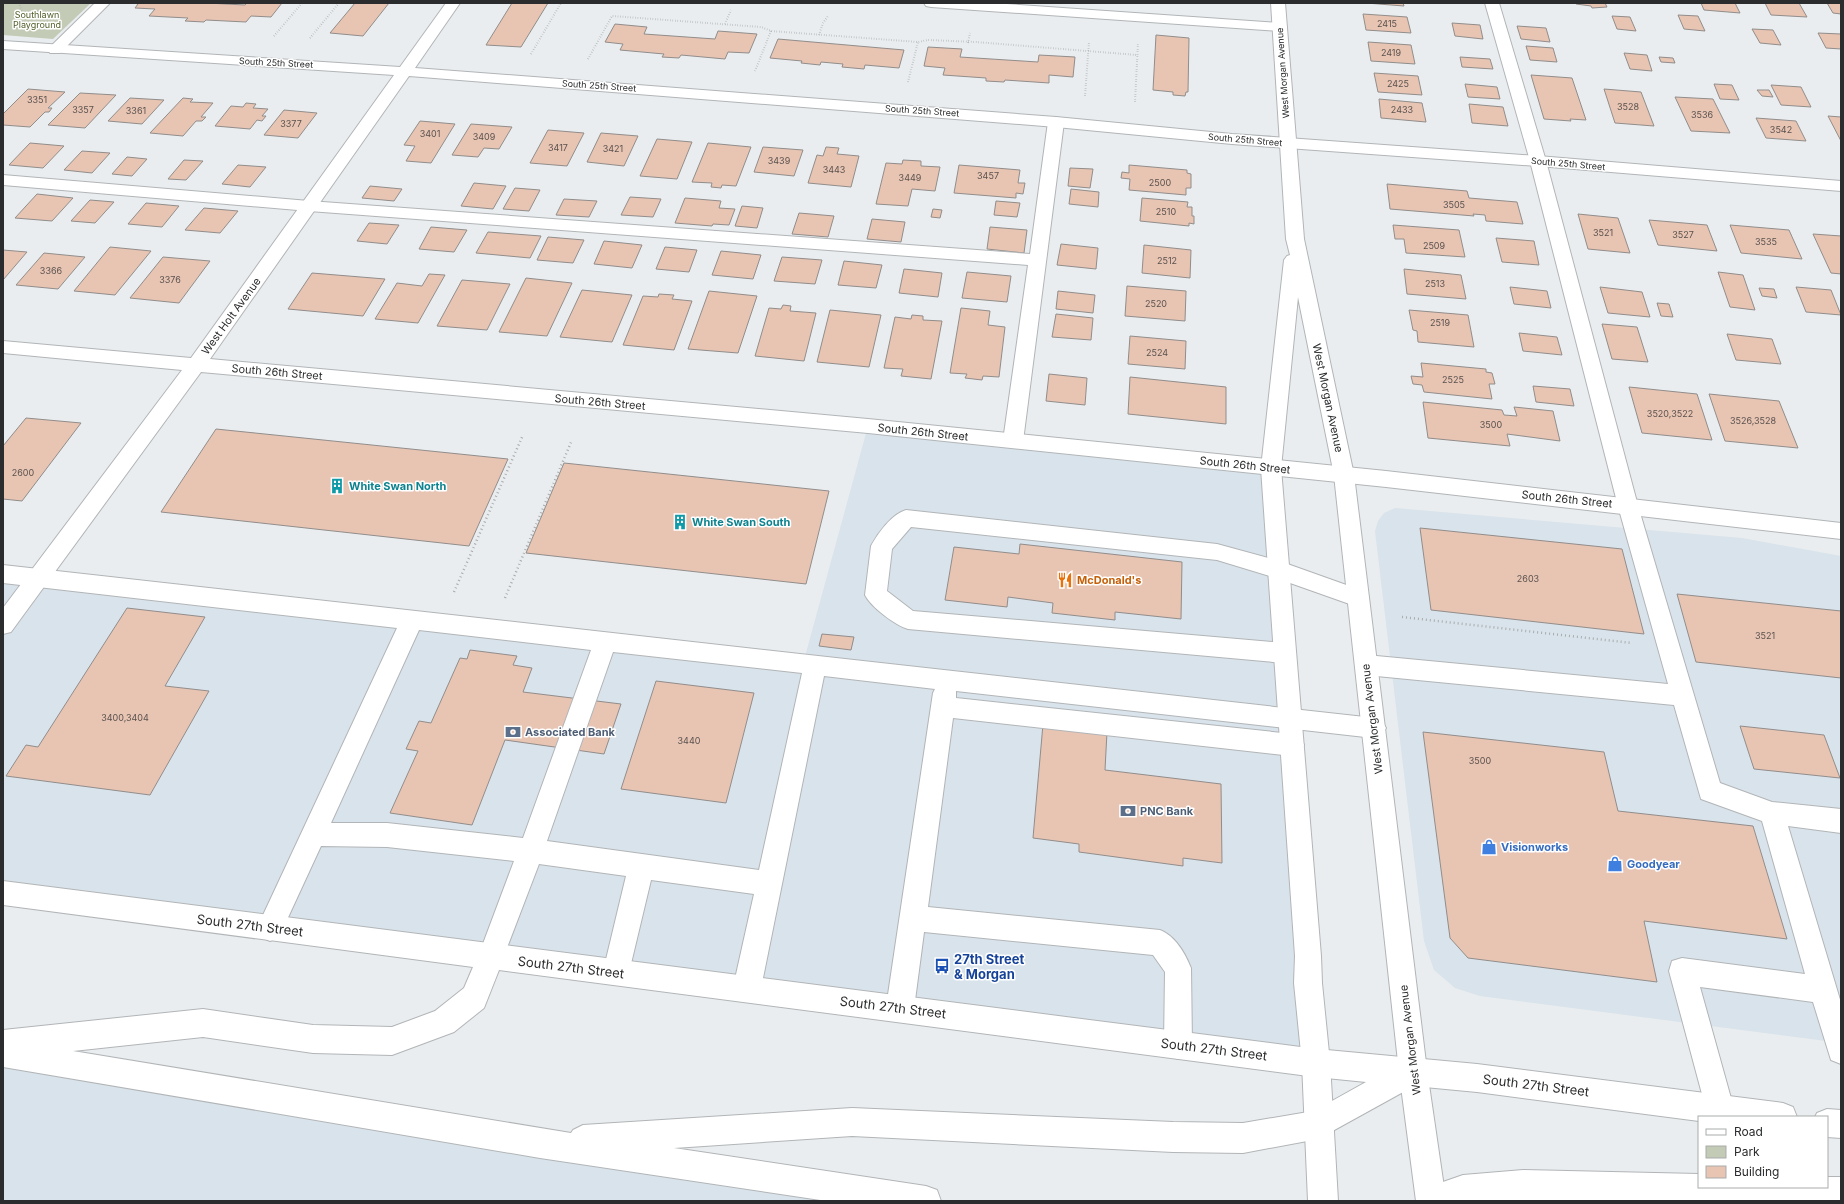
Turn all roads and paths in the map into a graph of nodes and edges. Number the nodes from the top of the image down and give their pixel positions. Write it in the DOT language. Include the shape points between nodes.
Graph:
graph roads {
  1 [pos="103,3"];
  2 [pos="302,3"];
  3 [pos="339,3"];
  4 [pos="454,3"];
  5 [pos="561,3"];
  6 [pos="931,3"];
  7 [pos="1278,3"];
  8 [pos="1492,3"];
  9 [pos="731,10"];
  10 [pos="828,16"];
  11 [pos="1139,18"];
  12 [pos="725,24"];
  13 [pos="1280,27"];
  14 [pos="771,32"];
  15 [pos="970,33"];
  16 [pos="819,35"];
  17 [pos="272,38"];
  18 [pos="309,39"];
  19 [pos="1089,40"];
  20 [pos="918,42"];
  21 [pos="968,43"];
  22 [pos="3,46"];
  23 [pos="55,50"];
  24 [pos="1088,52"];
  25 [pos="1137,55"];
  26 [pos="529,57"];
  27 [pos="584,64"];
  28 [pos="405,71"];
  29 [pos="752,78"];
  30 [pos="907,88"];
  31 [pos="1084,102"];
  32 [pos="1134,105"];
  33 [pos="1056,122"];
  34 [pos="1288,144"];
  35 [pos="1538,161"];
  36 [pos="3,180"];
  37 [pos="1841,186"];
  38 [pos="309,206"];
  39 [pos="1295,239"];
  40 [pos="1037,260"];
  41 [pos="3,347"];
  42 [pos="195,365"];
  43 [pos="523,435"];
  44 [pos="572,440"];
  45 [pos="1013,441"];
  46 [pos="1271,468"];
  47 [pos="1344,475"];
  48 [pos="1628,506"];
  49 [pos="1841,531"];
  50 [pos="1279,570"];
  51 [pos="3,574"];
  52 [pos="37,578"];
  53 [pos="1358,598"];
  54 [pos="1402,617"];
  55 [pos="412,620"];
  56 [pos="440,623"];
  57 [pos="3,625"];
  58 [pos="492,629"];
  59 [pos="605,642"];
  60 [pos="1669,648"];
  61 [pos="1285,653"];
  62 [pos="1366,665"];
  63 [pos="815,666"];
  64 [pos="947,680"];
  65 [pos="1683,696"];
  66 [pos="943,707"];
  67 [pos="1290,719"];
  68 [pos="1374,728"];
  69 [pos="1292,745"];
  70 [pos="1772,813"];
  71 [pos="1841,821"];
  72 [pos="313,834"];
  73 [pos="531,851"];
  74 [pos="641,866"];
  75 [pos="769,884"];
  76 [pos="3,893"];
  77 [pos="913,918"];
  78 [pos="270,928"];
  79 [pos="491,957"];
  80 [pos="616,972"];
  81 [pos="748,988"];
  82 [pos="1822,990"];
  83 [pos="900,1008"];
  84 [pos="3,1044"];
  85 [pos="1178,1045"];
  86 [pos="1841,1050"];
  87 [pos="3,1053"];
  88 [pos="1316,1063"];
  89 [pos="1413,1071"];
  90 [pos="1720,1109"];
  91 [pos="1774,1116"];
  92 [pos="1828,1123"];
  93 [pos="1841,1124"];
  94 [pos="1318,1125"];
  95 [pos="540,1143"];
  96 [pos="1841,1192"];
  97 [pos="926,1201"];
  98 [pos="1323,1201"];
  99 [pos="1431,1201"];
  1 -- 23 [label="street"];
  2 -- 17 [label="path"];
  3 -- 18 [label="path"];
  4 -- 28 [label="street, West Holt Avenue"];
  5 -- 26 [label="path"];
  6 -- 11 [label="street"];
  7 -- 13 [label="street, West Morgan Avenue"];
  8 -- 35 [label="street"];
  9 -- 12 [label="path"];
  10 -- 16 [label="path"];
  11 -- 13 [label="street"];
  11 -- 25 [label="path"];
  12 -- 14 [label="path" via="761,27"];
  12 -- 27 [label="path" via="612,16"];
  13 -- 34 [label="street, West Morgan Avenue"];
  14 -- 16 [label="path"];
  14 -- 29 [label="path"];
  15 -- 21 [label="path"];
  16 -- 20 [label="path"];
  19 -- 24 [label="path"];
  20 -- 21 [label="path" via="928,40"];
  20 -- 30 [label="path"];
  21 -- 24 [label="path" via="1049,47"];
  22 -- 23 [label="street, South 25th Street"];
  23 -- 28 [label="street, South 25th Street"];
  24 -- 25 [label="path"];
  24 -- 31 [label="path"];
  25 -- 32 [label="path"];
  28 -- 33 [label="street, South 25th Street"];
  28 -- 38 [label="street, West Holt Avenue"];
  33 -- 34 [label="street, South 25th Street"];
  33 -- 40 [label="street"];
  34 -- 35 [label="street, South 25th Street"];
  34 -- 39 [label="street, West Morgan Avenue"];
  35 -- 37 [label="street, South 25th Street"];
  35 -- 48 [label="street"];
  36 -- 38 [label="street"];
  38 -- 40 [label="street"];
  38 -- 42 [label="street, West Holt Avenue"];
  39 -- 46 [label="street, West Morgan Avenue"];
  39 -- 47 [label="street, West Morgan Avenue"];
  40 -- 45 [label="street"];
  41 -- 42 [label="street, South 26th Street"];
  42 -- 45 [label="street, South 26th Street"];
  42 -- 52 [label="street, West Holt Avenue"];
  43 -- 56 [label="path"];
  44 -- 58 [label="path"];
  45 -- 46 [label="street, South 26th Street"];
  46 -- 47 [label="street, South 26th Street"];
  46 -- 50 [label="street, West Morgan Avenue"];
  47 -- 48 [label="street, South 26th Street"];
  47 -- 53 [label="street, West Morgan Avenue"];
  48 -- 49 [label="street, South 26th Street"];
  48 -- 60 [label="street"];
  50 -- 53 [label="street"];
  50 -- 61 [label="street, West Morgan Avenue"];
  50 -- 61 [label="street" via="1217,552 906,518 882,546 876,595 908,620"];
  51 -- 52 [label="street"];
  52 -- 55 [label="street"];
  52 -- 57 [label="street, West Holt Avenue"];
  53 -- 62 [label="street, West Morgan Avenue"];
  54 -- 60 [label="path"];
  55 -- 56 [label="street"];
  55 -- 72 [label="street"];
  56 -- 58 [label="street"];
  58 -- 59 [label="street"];
  59 -- 63 [label="street"];
  59 -- 73 [label="street"];
  60 -- 65 [label="street"];
  61 -- 67 [label="street, West Morgan Avenue"];
  62 -- 65 [label="street"];
  62 -- 68 [label="street, West Morgan Avenue"];
  63 -- 64 [label="street"];
  63 -- 75 [label="street"];
  64 -- 66 [label="street"];
  64 -- 67 [label="street"];
  65 -- 70 [label="street" via="1710,791"];
  66 -- 69 [label="street" via="1045,716"];
  66 -- 77 [label="street"];
  67 -- 68 [label="street"];
  67 -- 69 [label="street, West Morgan Avenue"];
  68 -- 89 [label="street, West Morgan Avenue"];
  69 -- 88 [label="street, West Morgan Avenue"];
  70 -- 71 [label="street"];
  70 -- 82 [label="street"];
  72 -- 73 [label="street" via="387,835"];
  72 -- 78 [label="street"];
  73 -- 74 [label="street"];
  73 -- 79 [label="street"];
  74 -- 75 [label="street"];
  74 -- 80 [label="street"];
  75 -- 81 [label="street"];
  76 -- 78 [label="street, South 27th Street"];
  77 -- 83 [label="street"];
  77 -- 85 [label="street" via="1160,943 1178,968"];
  78 -- 79 [label="street, South 27th Street"];
  79 -- 80 [label="street, South 27th Street"];
  79 -- 84 [label="street" via="474,998 444,1022 392,1041 313,1039 203,1023"];
  80 -- 81 [label="street, South 27th Street"];
  81 -- 83 [label="street, South 27th Street"];
  82 -- 86 [label="street"];
  82 -- 90 [label="street" via="1682,971"];
  83 -- 85 [label="street, South 27th Street"];
  85 -- 88 [label="street, South 27th Street"];
  87 -- 95 [label="street"];
  88 -- 89 [label="street, South 27th Street"];
  88 -- 94 [label="street, West Morgan Avenue"];
  89 -- 90 [label="street, South 27th Street"];
  89 -- 94 [label="street"];
  89 -- 99 [label="street, West Morgan Avenue"];
  90 -- 91 [label="street, South 27th Street"];
  92 -- 93 [label="street"];
  94 -- 95 [label="street" via="1243,1138 852,1122"];
  94 -- 98 [label="street, West Morgan Avenue"];
  95 -- 97 [label="street"];
  96 -- 99 [label="street" via="1523,1185 1462,1190"];
}
